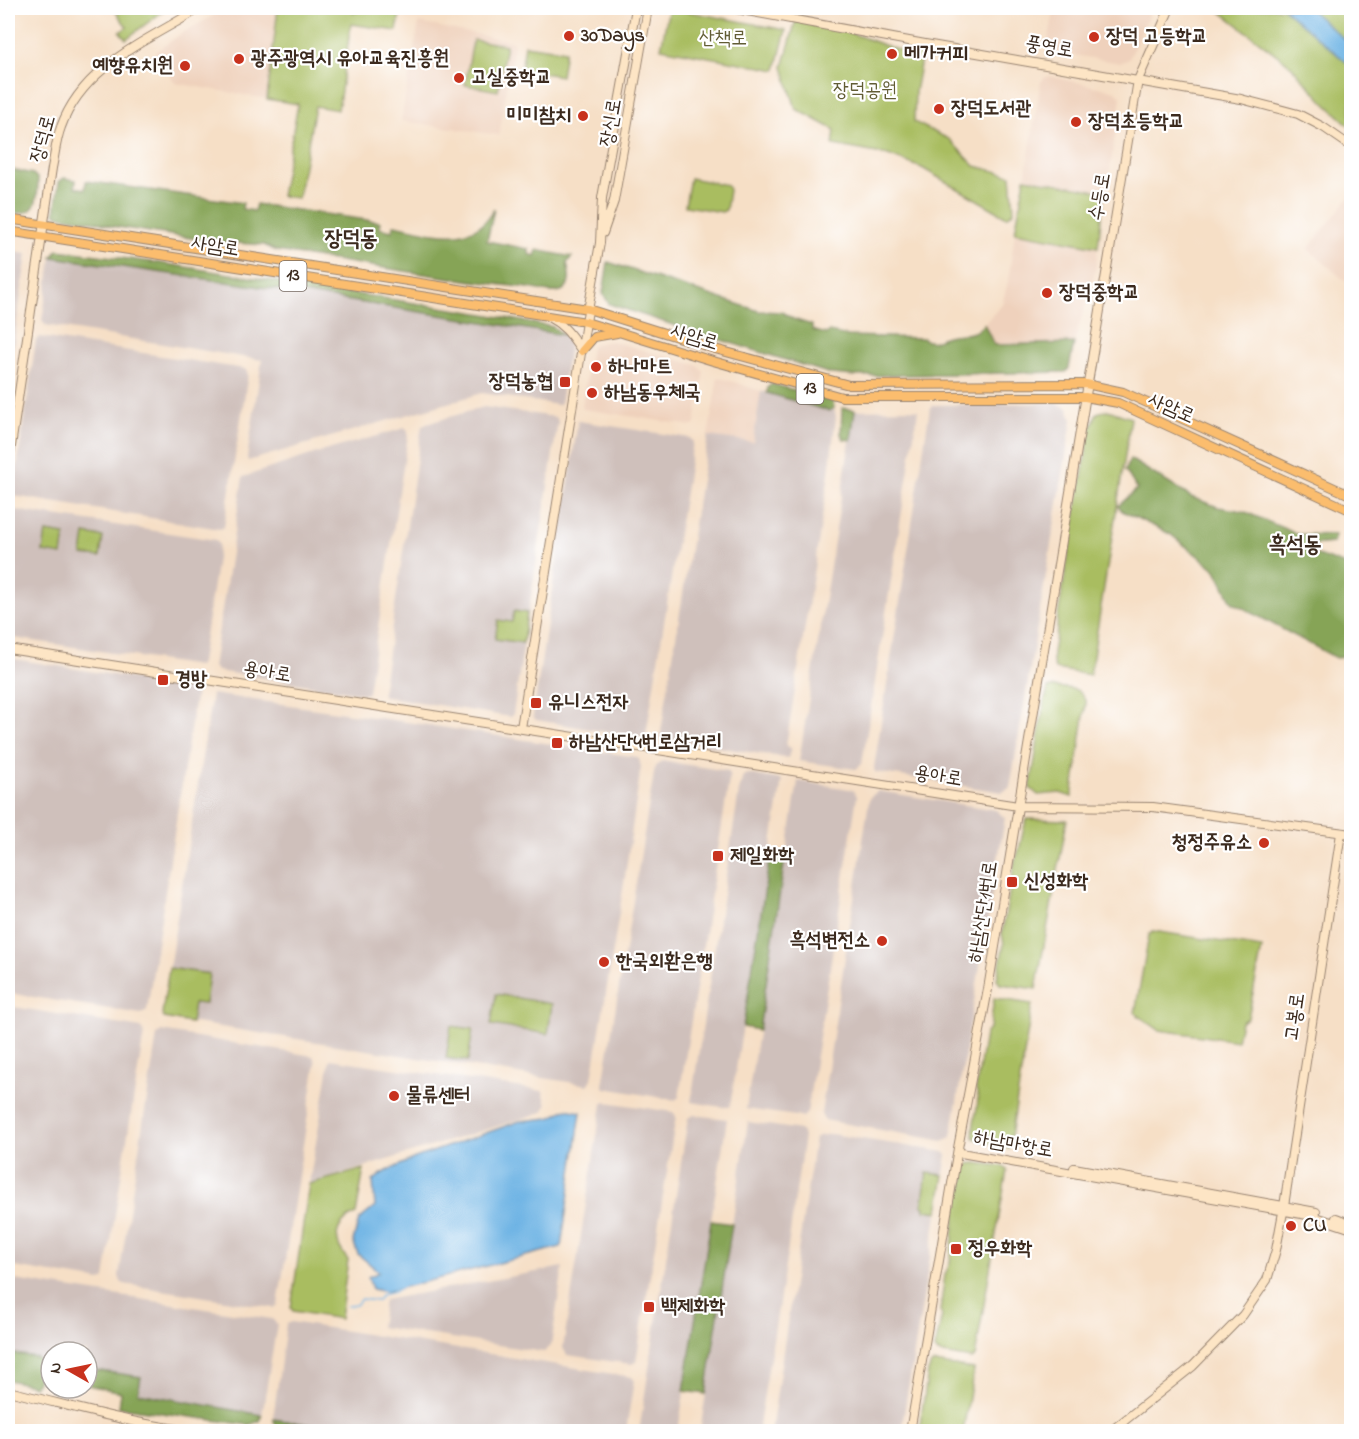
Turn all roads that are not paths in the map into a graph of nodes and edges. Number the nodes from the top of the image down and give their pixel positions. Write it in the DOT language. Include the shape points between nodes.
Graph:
graph roads {
  1 [pos="201,8"];
  2 [pos="636,8"];
  3 [pos="648,8"];
  4 [pos="732,8"];
  5 [pos="1170,8"];
  6 [pos="1138,80"];
  7 [pos="1352,147"];
  8 [pos="8,219"];
  9 [pos="44,225"];
  10 [pos="8,231"];
  11 [pos="42,238"];
  12 [pos="600,243"];
  13 [pos="588,309"];
  14 [pos="544,315"];
  15 [pos="586,322"];
  16 [pos="622,333"];
  17 [pos="582,351"];
  18 [pos="1086,384"];
  19 [pos="1085,398"];
  20 [pos="8,467"];
  21 [pos="1352,496"];
  22 [pos="1352,512"];
  23 [pos="8,649"];
  24 [pos="521,728"];
  25 [pos="1018,806"];
  26 [pos="1341,833"];
  27 [pos="1352,834"];
  28 [pos="958,1148"];
  29 [pos="1283,1209"];
  30 [pos="1352,1224"];
  31 [pos="1352,1230"];
  32 [pos="8,1391"];
  33 [pos="202,1431"];
  34 [pos="910,1431"];
  35 [pos="1110,1431"];
  1 -- 9 [label="street, 장덕로" via="119,56 78,95 64,118 58,139"];
  2 -- 12 [label="street, 장신로" via="602,198"];
  3 -- 12 [label="street, 장신로" via="614,201"];
  4 -- 6 [label="street, 풍영로"];
  5 -- 6 [label="street, 수등로"];
  6 -- 7 [label="street, 풍영로" via="1286,110 1323,127"];
  6 -- 18 [label="street, 수등로"];
  8 -- 9 [label="main road, 사암로 / 13"];
  9 -- 11 [label="street, 장덕로"];
  9 -- 13 [label="main road, 사암로 / 13"];
  10 -- 11 [label="main road, 사암로 / 13"];
  11 -- 14 [label="main road, 사암로 / 13"];
  11 -- 20 [label="street, 장덕로"];
  12 -- 13 [label="street, 장신로"];
  13 -- 15 [label="street, 장신로"];
  13 -- 18 [label="main road, 사암로 / 13" via="849,386"];
  14 -- 15 [label="main road, 사암로 / 13"];
  14 -- 17 [label="street" via="562,324"];
  15 -- 16 [label="main road, 사암로 / 13"];
  15 -- 17 [label="street"];
  16 -- 17 [label="main road" via="594,337"];
  16 -- 19 [label="main road, 사암로 / 13" via="842,397"];
  17 -- 24 [label="street"];
  18 -- 19 [label="street, 수등로"];
  18 -- 21 [label="main road, 사암로 / 13" via="1123,392"];
  19 -- 22 [label="main road, 사암로 / 13" via="1118,403"];
  19 -- 25 [label="street, 하남산단1번로"];
  23 -- 24 [label="street, 용아로"];
  24 -- 25 [label="street, 용아로"];
  25 -- 26 [label="street, 용아로" via="1153,807"];
  25 -- 28 [label="street, 하남산단1번로"];
  26 -- 27 [label="street, 용아로"];
  26 -- 29 [label="street, 고봉로"];
  28 -- 29 [label="street, 하남마항로" via="961,1153"];
  28 -- 34 [label="street, 하남산단1번로"];
  29 -- 30 [label="street, 하남마항로" via="1323,1214"];
  29 -- 31 [label="street, 하남마항로"];
  29 -- 35 [label="street, 고봉로" via="1267,1280 1243,1315 1193,1366"];
  32 -- 33 [label="street" via="172,1429"];
}
